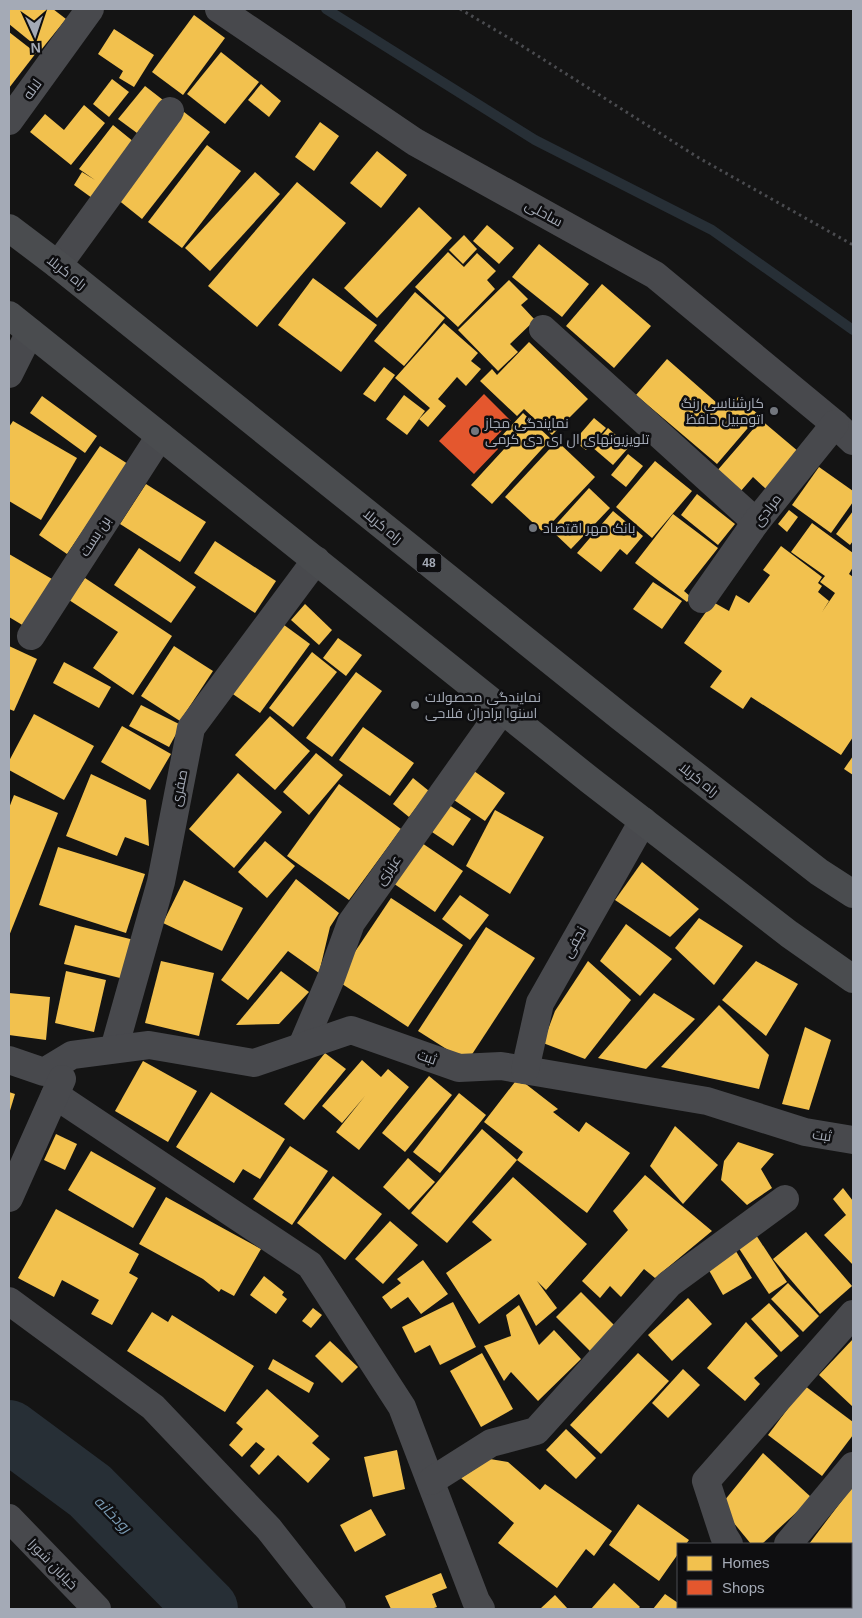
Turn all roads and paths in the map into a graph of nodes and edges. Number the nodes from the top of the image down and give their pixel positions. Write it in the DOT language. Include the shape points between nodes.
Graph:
graph roads {
  1 [pos="90,9"];
  2 [pos="219,9"];
  3 [pos="460,9"];
  4 [pos="170,111"];
  5 [pos="9,122"];
  6 [pos="9,228"];
  7 [pos="853,245"];
  8 [pos="58,265"];
  9 [pos="9,315"];
  10 [pos="544,329"];
  11 [pos="30,332"];
  12 [pos="9,374"];
  13 [pos="844,432"];
  14 [pos="160,436"];
  15 [pos="756,522"];
  16 [pos="316,560"];
  17 [pos="702,599"];
  18 [pos="31,636"];
  19 [pos="502,710"];
  20 [pos="643,821"];
  21 [pos="853,894"];
  22 [pos="853,979"];
  23 [pos="302,1046"];
  24 [pos="114,1050"];
  25 [pos="72,1054"];
  26 [pos="9,1060"];
  27 [pos="525,1070"];
  28 [pos="55,1095"];
  29 [pos="853,1140"];
  30 [pos="9,1198"];
  31 [pos="785,1200"];
  32 [pos="9,1301"];
  33 [pos="853,1314"];
  34 [pos="853,1466"];
  35 [pos="431,1481"];
  36 [pos="9,1518"];
  37 [pos="728,1543"];
  38 [pos="789,1543"];
  39 [pos="97,1609"];
  40 [pos="332,1609"];
  41 [pos="481,1609"];
  1 -- 5 [label="street, لاله"];
  2 -- 13 [label="street, ساحلی" via="415,142 655,275"];
  3 -- 7 [label="path" via="699,158"];
  4 -- 8 [label="street"];
  6 -- 8 [label="main road, راه کربلا / 48"];
  8 -- 21 [label="main road, راه کربلا / 48" via="630,724 819,872"];
  9 -- 11 [label="main road"];
  10 -- 15 [label="street"];
  11 -- 12 [label="street"];
  11 -- 14 [label="main road"];
  13 -- 15 [label="street, مرادی"];
  14 -- 16 [label="main road"];
  14 -- 18 [label="street, بن بست"];
  15 -- 17 [label="street, مرادی"];
  16 -- 19 [label="main road"];
  16 -- 24 [label="street, صفری" via="191,728 161,882"];
  19 -- 20 [label="main road"];
  19 -- 23 [label="street, عزیزی" via="351,922"];
  20 -- 22 [label="main road" via="789,934"];
  20 -- 27 [label="street, نجفی" via="540,1003"];
  23 -- 24 [label="street, ثبت" via="254,1063 149,1045"];
  23 -- 27 [label="street, ثبت" via="351,1030 459,1068 501,1066"];
  24 -- 25 [label="street, ثبت"];
  25 -- 26 [label="street, ثبت" via="44,1072"];
  25 -- 28 [label="street"];
  27 -- 29 [label="street, ثبت" via="707,1101 805,1132"];
  28 -- 30 [label="street"];
  28 -- 35 [label="street" via="310,1265 402,1407"];
  31 -- 35 [label="street" via="668,1284 536,1431 491,1443"];
  32 -- 40 [label="street" via="153,1407 269,1528"];
  33 -- 37 [label="street" via="706,1481"];
  34 -- 38 [label="street"];
  35 -- 41 [label="street"];
  36 -- 39 [label="street, خیابان شورا"];
}
